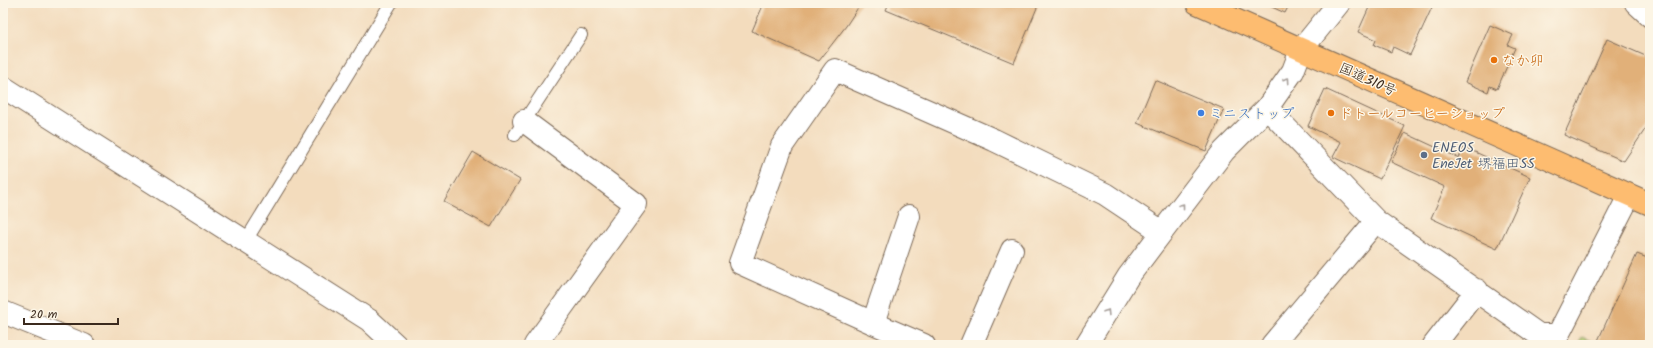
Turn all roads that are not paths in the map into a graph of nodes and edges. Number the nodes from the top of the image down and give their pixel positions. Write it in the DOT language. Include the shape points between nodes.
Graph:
graph roads {
  1 [pos="391,3"];
  2 [pos="1197,3"];
  3 [pos="1339,3"];
  4 [pos="1636,3"];
  5 [pos="1650,16"];
  6 [pos="581,35"];
  7 [pos="1301,50"];
  8 [pos="3,87"];
  9 [pos="1267,108"];
  10 [pos="519,128"];
  11 [pos="1629,196"];
  12 [pos="1650,204"];
  13 [pos="909,216"];
  14 [pos="1376,221"];
  15 [pos="1162,232"];
  16 [pos="246,242"];
  17 [pos="1012,250"];
  18 [pos="1477,290"];
  19 [pos="3,312"];
  20 [pos="873,323"];
  21 [pos="84,345"];
  22 [pos="396,345"];
  23 [pos="535,345"];
  24 [pos="924,345"];
  25 [pos="971,345"];
  26 [pos="1086,345"];
  27 [pos="1272,345"];
  28 [pos="1434,345"];
  1 -- 16 [label="lane"];
  2 -- 7 [label="highway, 国道310号"];
  3 -- 7 [label="street"];
  4 -- 5 [label="street"];
  6 -- 10 [label="lane"];
  9 -- 7 [label="street, one-way" via="1293,71"];
  7 -- 11 [label="highway, 国道310号"];
  8 -- 16 [label="street"];
  9 -- 14 [label="street"];
  15 -- 9 [label="street, one-way" via="1224,151"];
  10 -- 23 [label="street" via="636,204"];
  11 -- 12 [label="highway, 国道310号"];
  11 -- 18 [label="street" via="1558,335 1539,335"];
  13 -- 20 [label="street"];
  14 -- 18 [label="street"];
  14 -- 27 [label="street"];
  15 -- 20 [label="street" via="1105,194 994,140 835,70 782,146 740,263"];
  26 -- 15 [label="street, one-way" via="1128,278"];
  16 -- 22 [label="street" via="368,320"];
  17 -- 25 [label="street"];
  18 -- 28 [label="street"];
  19 -- 21 [label="street"];
  20 -- 24 [label="street"];
}
